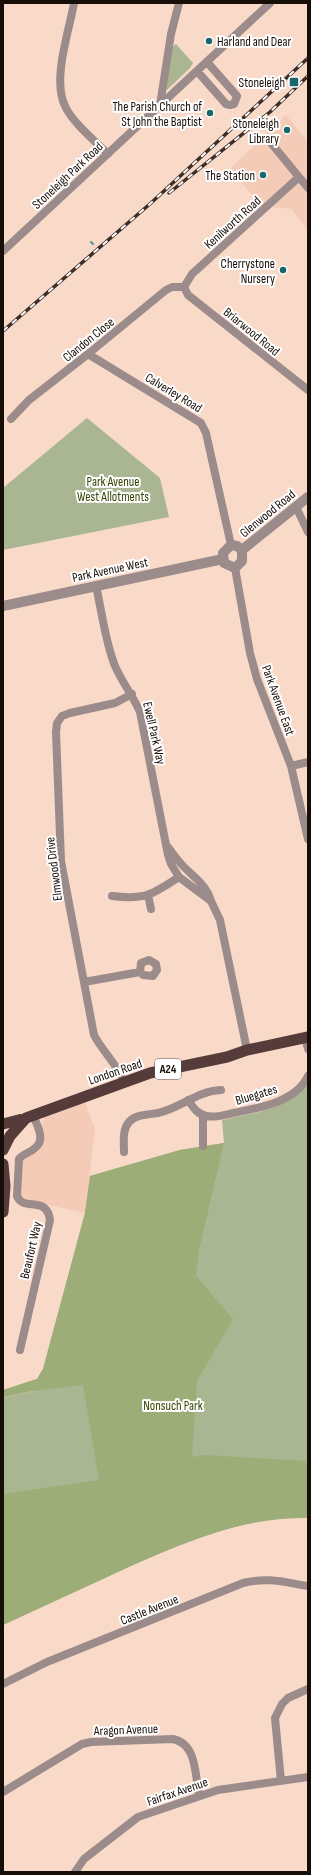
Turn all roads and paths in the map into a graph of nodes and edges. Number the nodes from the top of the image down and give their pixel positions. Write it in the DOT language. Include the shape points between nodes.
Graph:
graph roads {
  1 [pos="74,3"];
  2 [pos="179,3"];
  3 [pos="270,3"];
  4 [pos="207,62"];
  5 [pos="197,71"];
  6 [pos="160,105"];
  7 [pos="271,143"];
  8 [pos="108,154"];
  9 [pos="299,177"];
  10 [pos="308,188"];
  11 [pos="3,251"];
  12 [pos="184,287"];
  13 [pos="88,354"];
  14 [pos="308,390"];
  15 [pos="10,419"];
  16 [pos="308,497"];
  17 [pos="296,507"];
  18 [pos="308,532"];
  19 [pos="231,545"];
  20 [pos="242,550"];
  21 [pos="223,560"];
  22 [pos="235,568"];
  23 [pos="96,586"];
  24 [pos="3,606"];
  25 [pos="132,694"];
  26 [pos="308,762"];
  27 [pos="291,766"];
  28 [pos="308,839"];
  29 [pos="165,844"];
  30 [pos="179,877"];
  31 [pos="148,895"];
  32 [pos="112,896"];
  33 [pos="211,902"];
  34 [pos="151,909"];
  35 [pos="140,972"];
  36 [pos="84,982"];
  37 [pos="307,1041"];
  38 [pos="247,1050"];
  39 [pos="308,1076"];
  40 [pos="124,1082"];
  41 [pos="221,1090"];
  42 [pos="188,1100"];
  43 [pos="202,1114"];
  44 [pos="30,1116"];
  45 [pos="3,1124"];
  46 [pos="203,1146"];
  47 [pos="3,1150"];
  48 [pos="124,1152"];
  49 [pos="3,1164"];
  50 [pos="3,1212"];
  51 [pos="20,1350"];
  52 [pos="308,1586"];
  53 [pos="3,1684"];
  54 [pos="308,1688"];
  55 [pos="308,1777"];
  56 [pos="281,1780"];
  57 [pos="3,1792"];
  58 [pos="199,1795"];
  59 [pos="75,1872"];
  1 -- 8 [label="street" via="61,72 62,97 65,107 72,116"];
  2 -- 6 [label="street" via="171,34"];
  3 -- 4 [label="street, Stoneleigh Park Road"];
  4 -- 5 [label="street, Stoneleigh Park Road"];
  4 -- 5 [label="street" via="237,96 234,104 226,104"];
  5 -- 6 [label="street, Stoneleigh Park Road"];
  6 -- 8 [label="street, Stoneleigh Park Road"];
  7 -- 9 [label="street"];
  8 -- 11 [label="street, Stoneleigh Park Road"];
  9 -- 10 [label="street"];
  9 -- 12 [label="street, Kenilworth Road" via="192,274"];
  12 -- 13 [label="street, Clandon Close" via="166,290"];
  12 -- 14 [label="street, Briarwood Road" via="188,295"];
  13 -- 15 [label="street, Clandon Close" via="29,400"];
  13 -- 19 [label="street, Calverley Road" via="201,423 206,433"];
  16 -- 17 [label="street, Glenwood Road"];
  17 -- 18 [label="street"];
  17 -- 20 [label="street, Glenwood Road"];
  19 -- 20 [label="street"];
  19 -- 21 [label="street" via="223,553"];
  20 -- 22 [label="street" via="242,561"];
  21 -- 22 [label="street"];
  21 -- 23 [label="street, Park Avenue West"];
  22 -- 27 [label="street, Park Avenue East" via="257,679"];
  23 -- 24 [label="street, Park Avenue West"];
  23 -- 25 [label="street, Ewell Park Way" via="112,656 116,668"];
  25 -- 29 [label="street, Ewell Park Way" via="140,712"];
  25 -- 36 [label="street, Elmwood Drive" via="115,703 62,716 57,723 61,861"];
  26 -- 27 [label="street"];
  27 -- 28 [label="street, Park Avenue East"];
  29 -- 30 [label="street, Ewell Park Way" via="171,864"];
  29 -- 33 [label="street, Ewell Park Way" via="177,860 202,884"];
  30 -- 31 [label="street"];
  30 -- 33 [label="street, Ewell Park Way"];
  31 -- 32 [label="street" via="133,899"];
  31 -- 34 [label="street"];
  33 -- 38 [label="street, Ewell Park Way" via="220,920"];
  35 -- 36 [label="street"];
  36 -- 40 [label="street, Elmwood Drive" via="94,1035"];
  37 -- 38 [label="highway, London Road / A24"];
  38 -- 40 [label="highway, London Road / A24" via="227,1057 150,1073"];
  39 -- 43 [label="street, Bluegates" via="296,1091 269,1105 214,1117"];
  40 -- 44 [label="highway, London Road / A24"];
  41 -- 42 [label="street, Bluegates" via="201,1093"];
  42 -- 43 [label="street"];
  42 -- 48 [label="street, Bluegates" via="176,1107 130,1121 125,1129"];
  43 -- 46 [label="street"];
  44 -- 45 [label="highway, London Road / A24"];
  44 -- 47 [label="highway" via="10,1136"];
  44 -- 51 [label="street, Beaufort Way" via="40,1132 40,1140 35,1148 23,1154 20,1159 17,1196 22,1202 43,1206 50,1220"];
  49 -- 50 [label="highway"];
  52 -- 53 [label="street, Castle Avenue" via="259,1579 47,1662"];
  54 -- 56 [label="street" via="288,1698 275,1718"];
  55 -- 56 [label="street, Fairfax Avenue"];
  56 -- 58 [label="street, Fairfax Avenue"];
  57 -- 58 [label="street, Aragon Avenue" via="82,1744 173,1739 183,1743 191,1751"];
  58 -- 59 [label="street, Fairfax Avenue" via="133,1820 84,1859"];
}
